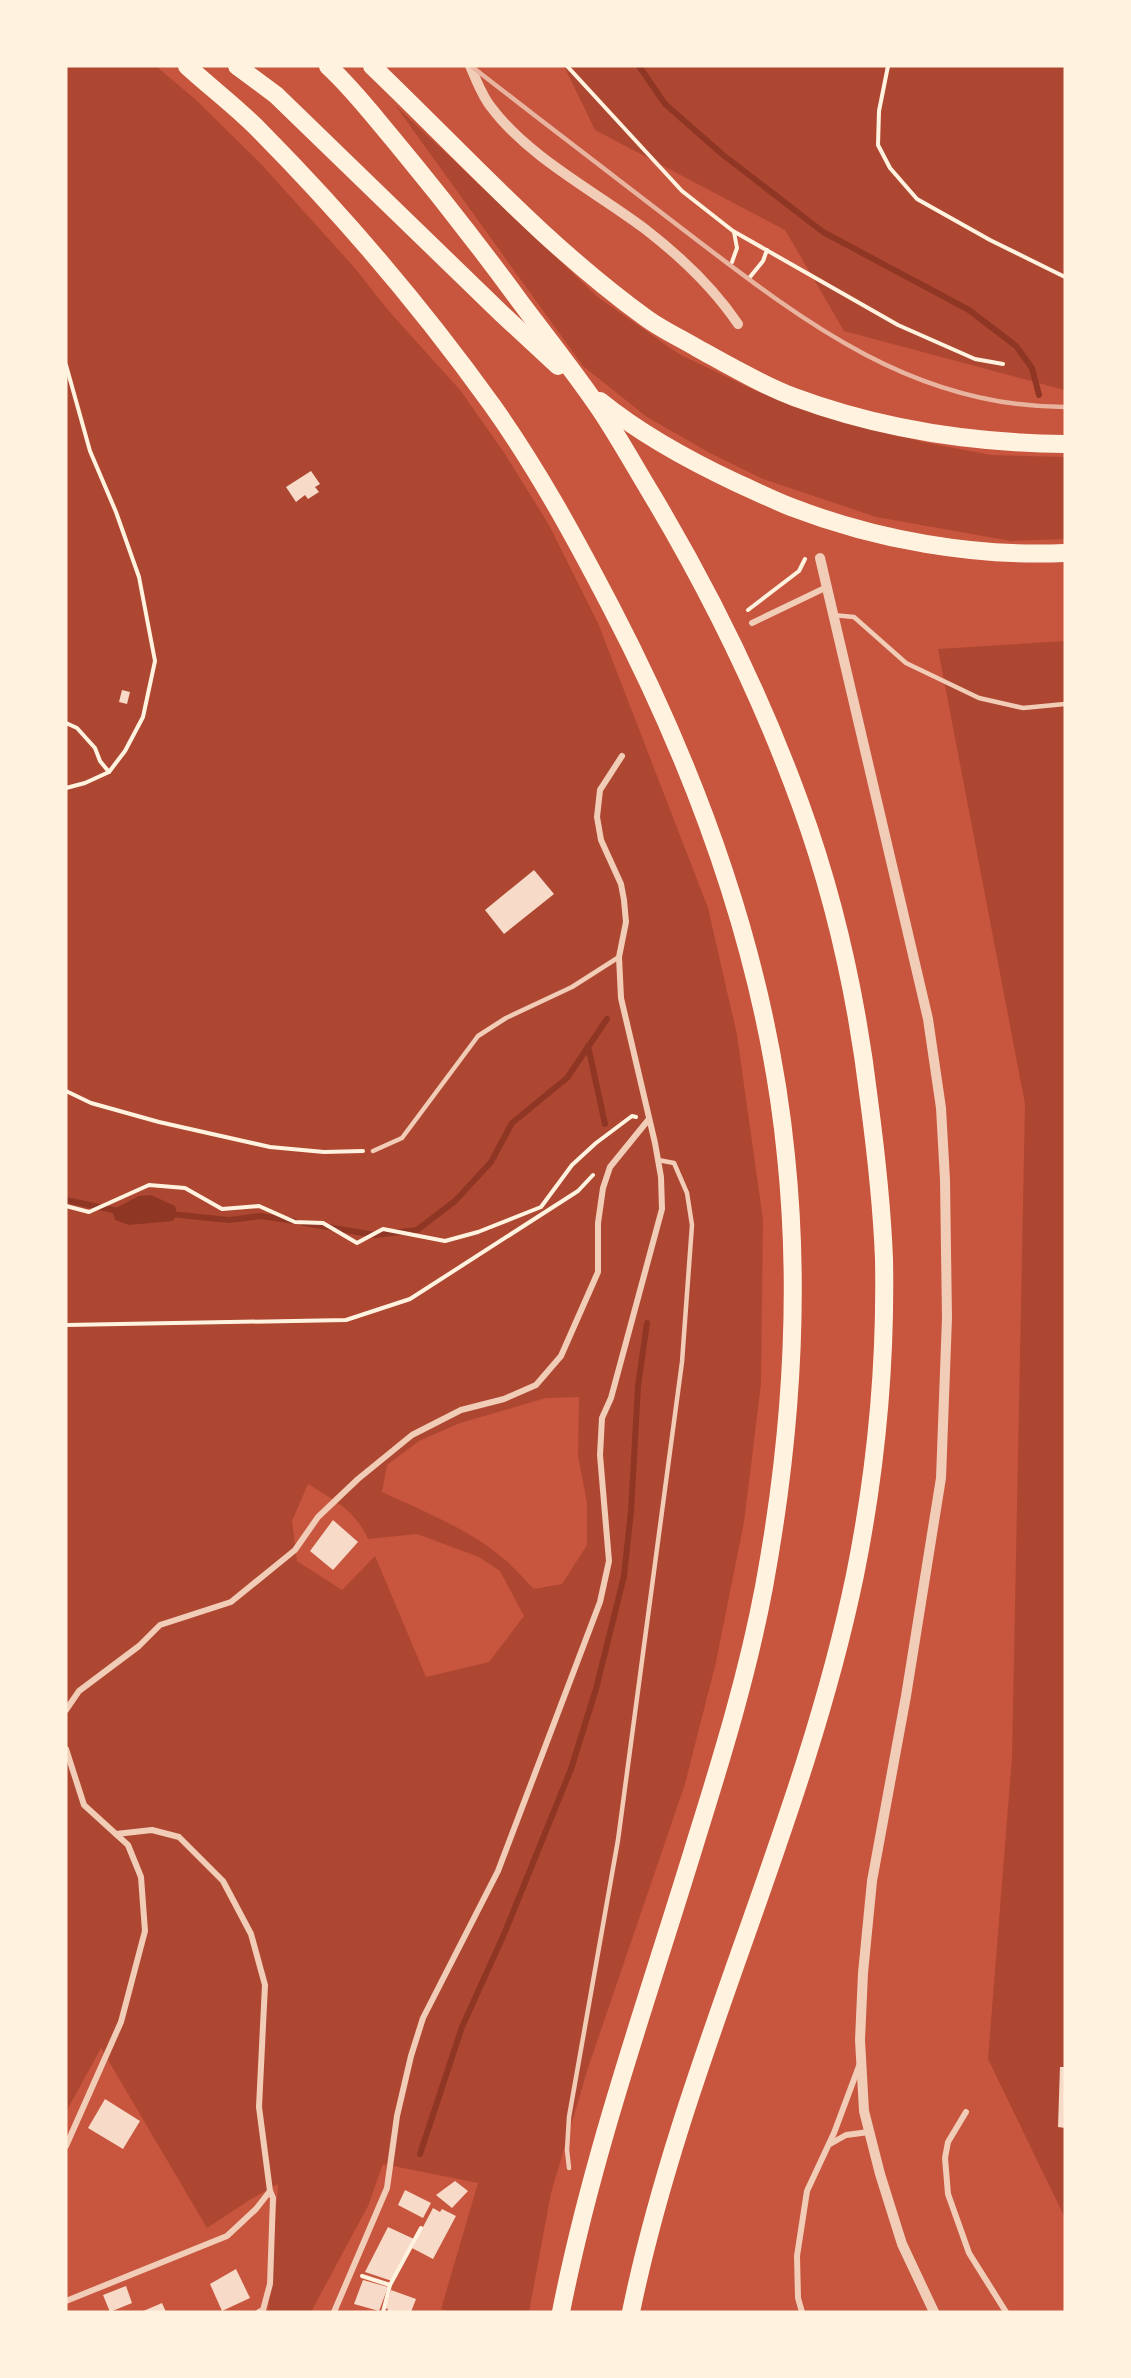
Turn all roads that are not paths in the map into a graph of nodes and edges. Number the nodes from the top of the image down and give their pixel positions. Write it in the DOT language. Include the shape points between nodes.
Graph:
graph roads {
  1 [pos="187,66"];
  2 [pos="237,66"];
  3 [pos="328,66"];
  4 [pos="372,66"];
  5 [pos="470,66"];
  6 [pos="738,324"];
  7 [pos="1065,444"];
  8 [pos="1065,553"];
  9 [pos="820,558"];
  10 [pos="827,587"];
  11 [pos="833,615"];
  12 [pos="752,623"];
  13 [pos="1065,704"];
  14 [pos="622,756"];
  15 [pos="619,957"];
  16 [pos="648,1119"];
  17 [pos="373,1151"];
  18 [pos="658,1160"];
  19 [pos="66,1710"];
  20 [pos="66,1749"];
  21 [pos="116,1834"];
  22 [pos="861,2059"];
  23 [pos="966,2112"];
  24 [pos="869,2132"];
  25 [pos="829,2144"];
  26 [pos="66,2146"];
  27 [pos="569,2168"];
  28 [pos="270,2191"];
  29 [pos="66,2301"];
  30 [pos="262,2311"];
  31 [pos="334,2312"];
  32 [pos="561,2312"];
  33 [pos="631,2312"];
  34 [pos="802,2312"];
  35 [pos="934,2312"];
  36 [pos="1006,2312"];
  1 -- 32 [label="highway" via="256,127 392,276 493,406 559,511 629,642 702,807 741,923 772,1060 787,1158 793,1306 782,1466 764,1584 729,1733 615,2098"];
  2 -- 8 [label="highway" via="276,95 578,383 662,445 789,507 862,530 950,548"];
  3 -- 33 [label="highway" via="433,188 602,413 706,589 757,696 800,804 835,917 862,1044 884,1258 880,1390 867,1511 840,1642 806,1761 679,2131 642,2258"];
  4 -- 7 [label="highway" via="504,198 578,265 647,319 727,365 792,396 859,418 978,440"];
  5 -- 6 [label="street" via="489,106 508,126 645,229 721,299"];
  9 -- 10 [label="street"];
  10 -- 11 [label="street"];
  10 -- 12 [label="street"];
  11 -- 13 [label="lane" via="854,617 906,663 979,698 1023,708"];
  11 -- 22 [label="street" via="928,1019 945,1180 947,1318 940,1478 872,1881 863,1973"];
  14 -- 15 [label="street" via="600,790 597,817 601,840 624,900 626,922"];
  15 -- 16 [label="street" via="621,998"];
  15 -- 17 [label="lane" via="572,987 506,1018 478,1036 402,1138"];
  16 -- 18 [label="street"];
  16 -- 19 [label="street" via="610,1167 598,1223 598,1272 561,1356 536,1385 504,1400 460,1410 412,1435 318,1517 295,1550 231,1602 160,1625 139,1646 79,1691"];
  18 -- 27 [label="lane" via="674,1163 687,1193 692,1225 682,1362 618,1840 569,2116"];
  18 -- 31 [label="street" via="662,1209 602,1418 600,1455 609,1561 600,1602 498,1871 423,2018 397,2116 387,2188"];
  20 -- 21 [label="street" via="84,1805"];
  21 -- 26 [label="street" via="128,1845 141,1877 145,1931 121,2022"];
  21 -- 28 [label="street" via="152,1830 179,1837 223,1881 251,1934 265,1985 260,2107"];
  22 -- 24 [label="street"];
  22 -- 25 [label="street"];
  23 -- 36 [label="street" via="948,2142 948,2194 969,2253"];
  24 -- 25 [label="street" via="846,2135"];
  24 -- 35 [label="street" via="902,2244"];
  25 -- 34 [label="street" via="807,2191 797,2256"];
  28 -- 29 [label="street" via="226,2236"];
  28 -- 30 [label="street" via="270,2284"];
}
